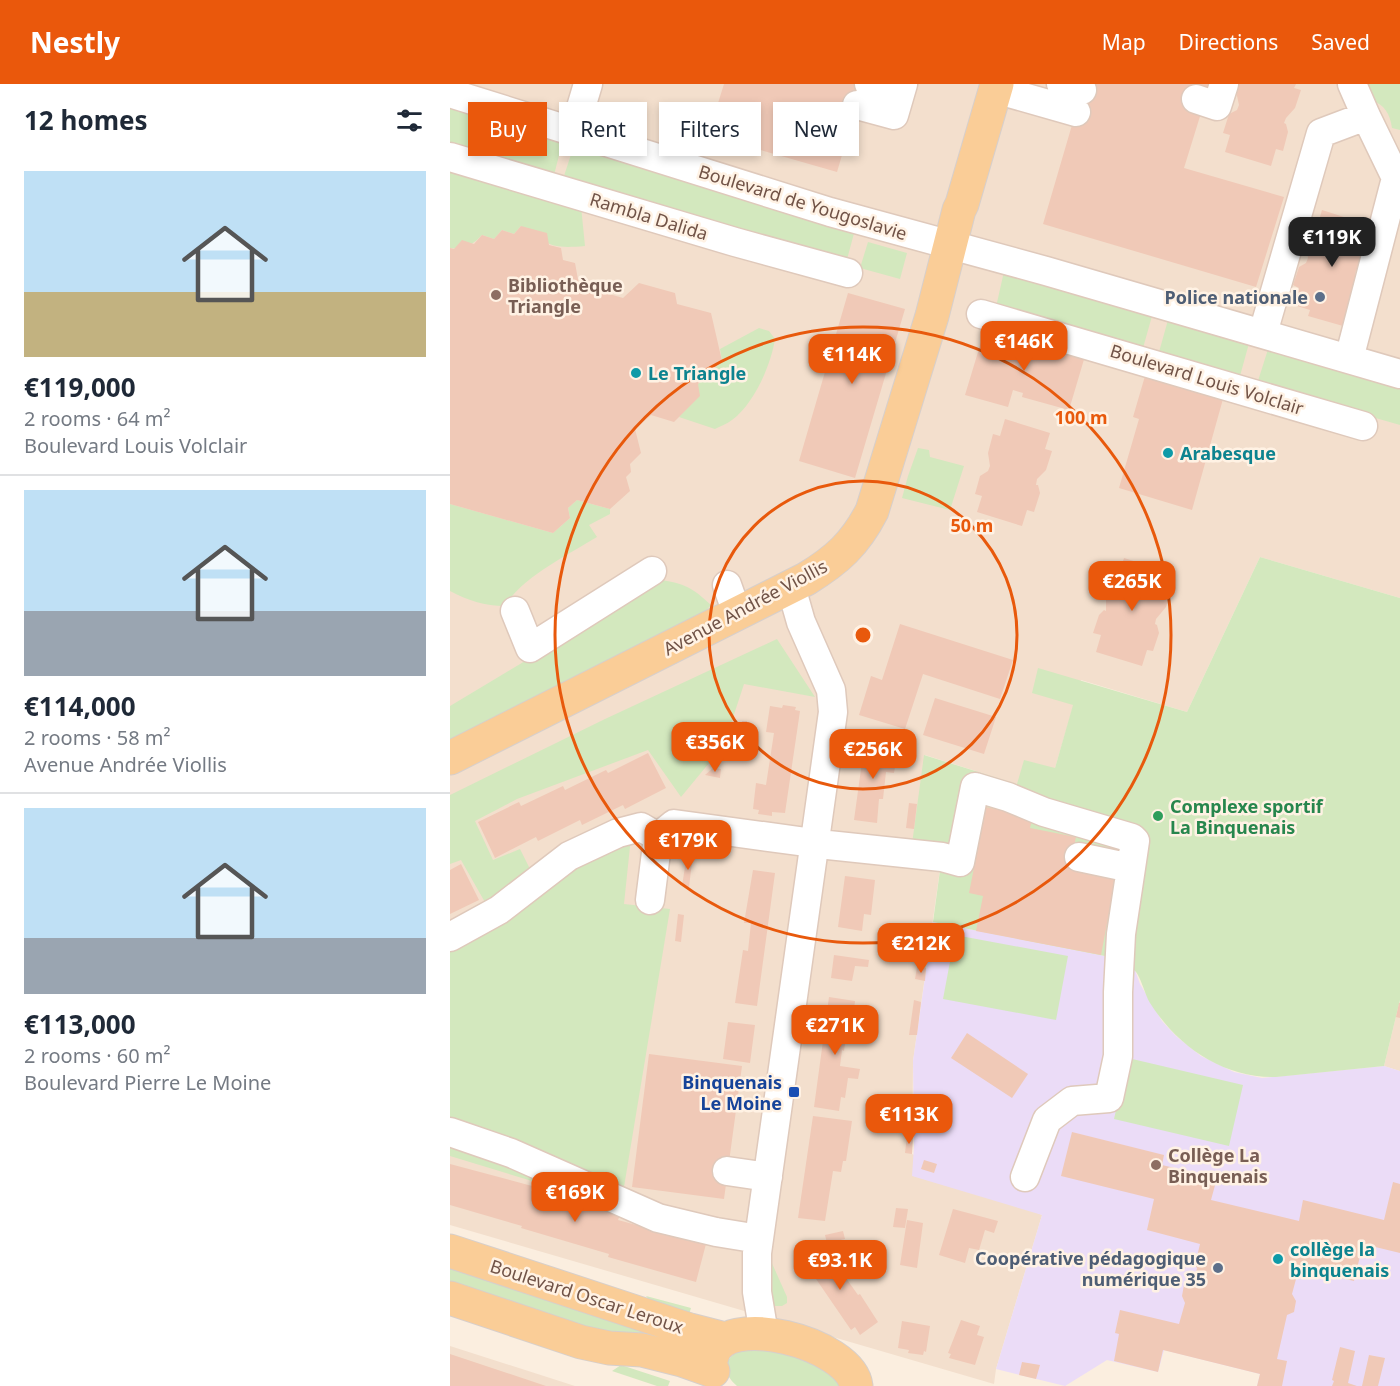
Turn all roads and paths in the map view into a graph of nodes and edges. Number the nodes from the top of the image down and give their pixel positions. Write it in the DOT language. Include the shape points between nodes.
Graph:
graph roads {
  1 [pos="588,84"];
  2 [pos="1224,84"];
  3 [pos="1353,84"];
  4 [pos="996,87"];
  5 [pos="450,93"];
  6 [pos="863,94"];
  7 [pos="1073,95"];
  8 [pos="899,98"];
  9 [pos="1196,99"];
  10 [pos="583,102"];
  11 [pos="1366,116"];
  12 [pos="559,126"];
  13 [pos="647,154"];
  14 [pos="450,157"];
  15 [pos="950,246"];
  16 [pos="848,273"];
  17 [pos="981,314"];
  18 [pos="1263,333"];
  19 [pos="1349,358"];
  20 [pos="1400,374"];
  21 [pos="1363,426"];
  22 [pos="652,571"];
  23 [pos="791,587"];
  24 [pos="515,611"];
  25 [pos="450,758"];
  26 [pos="658,837"];
  27 [pos="814,843"];
  28 [pos="1079,857"];
  29 [pos="1131,868"];
  30 [pos="650,900"];
  31 [pos="450,937"];
  32 [pos="450,1132"];
  33 [pos="727,1172"];
  34 [pos="1025,1177"];
  35 [pos="768,1178"];
  36 [pos="759,1239"];
  37 [pos="450,1251"];
  38 [pos="450,1298"];
  39 [pos="764,1334"];
  40 [pos="725,1339"];
  41 [pos="718,1378"];
  42 [pos="859,1385"];
  1 -- 10 [label="street"];
  2 -- 9 [label="street" via="1218,106"];
  3 -- 11 [label="street"];
  4 -- 7 [label="street"];
  4 -- 15 [label="main road, Avenue Andrée Viollis"];
  5 -- 12 [label="street, Boulevard de Yougoslavie"];
  6 -- 8 [label="street"];
  11 -- 18 [label="street" via="1321,133"];
  11 -- 19 [label="street" via="1396,178"];
  13 -- 15 [label="street, Boulevard de Yougoslavie"];
  14 -- 16 [label="street, Rambla Dalida"];
  15 -- 18 [label="street"];
  15 -- 23 [label="main road, Avenue Andrée Viollis" via="872,511 845,551"];
  17 -- 21 [label="street, Boulevard Louis Volclair"];
  18 -- 19 [label="street"];
  19 -- 20 [label="street"];
  22 -- 24 [label="street" via="530,648"];
  23 -- 25 [label="main road, Avenue Andrée Viollis" via="732,599"];
  23 -- 27 [label="street" via="833,700"];
  26 -- 27 [label="street" via="674,824"];
  26 -- 30 [label="street"];
  26 -- 31 [label="street" via="641,827 618,833 569,856 499,910"];
  27 -- 29 [label="street" via="960,862 975,788 1132,838 1136,845"];
  27 -- 35 [label="street"];
  28 -- 29 [label="street"];
  29 -- 34 [label="street" via="1121,934 1118,1056 1109,1098 1072,1101 1047,1120"];
  32 -- 36 [label="street" via="522,1158 657,1218"];
  33 -- 35 [label="street"];
  35 -- 36 [label="street"];
  36 -- 39 [label="street" via="756,1284"];
  37 -- 40 [label="main road, Boulevard Oscar Leroux"];
  38 -- 41 [label="main road, Boulevard Oscar Leroux" via="581,1342 681,1360"];
  39 -- 40 [label="main road"];
  39 -- 42 [label="main road" via="789,1337 819,1349 845,1366"];
  40 -- 41 [label="main road" via="713,1353"];
}
